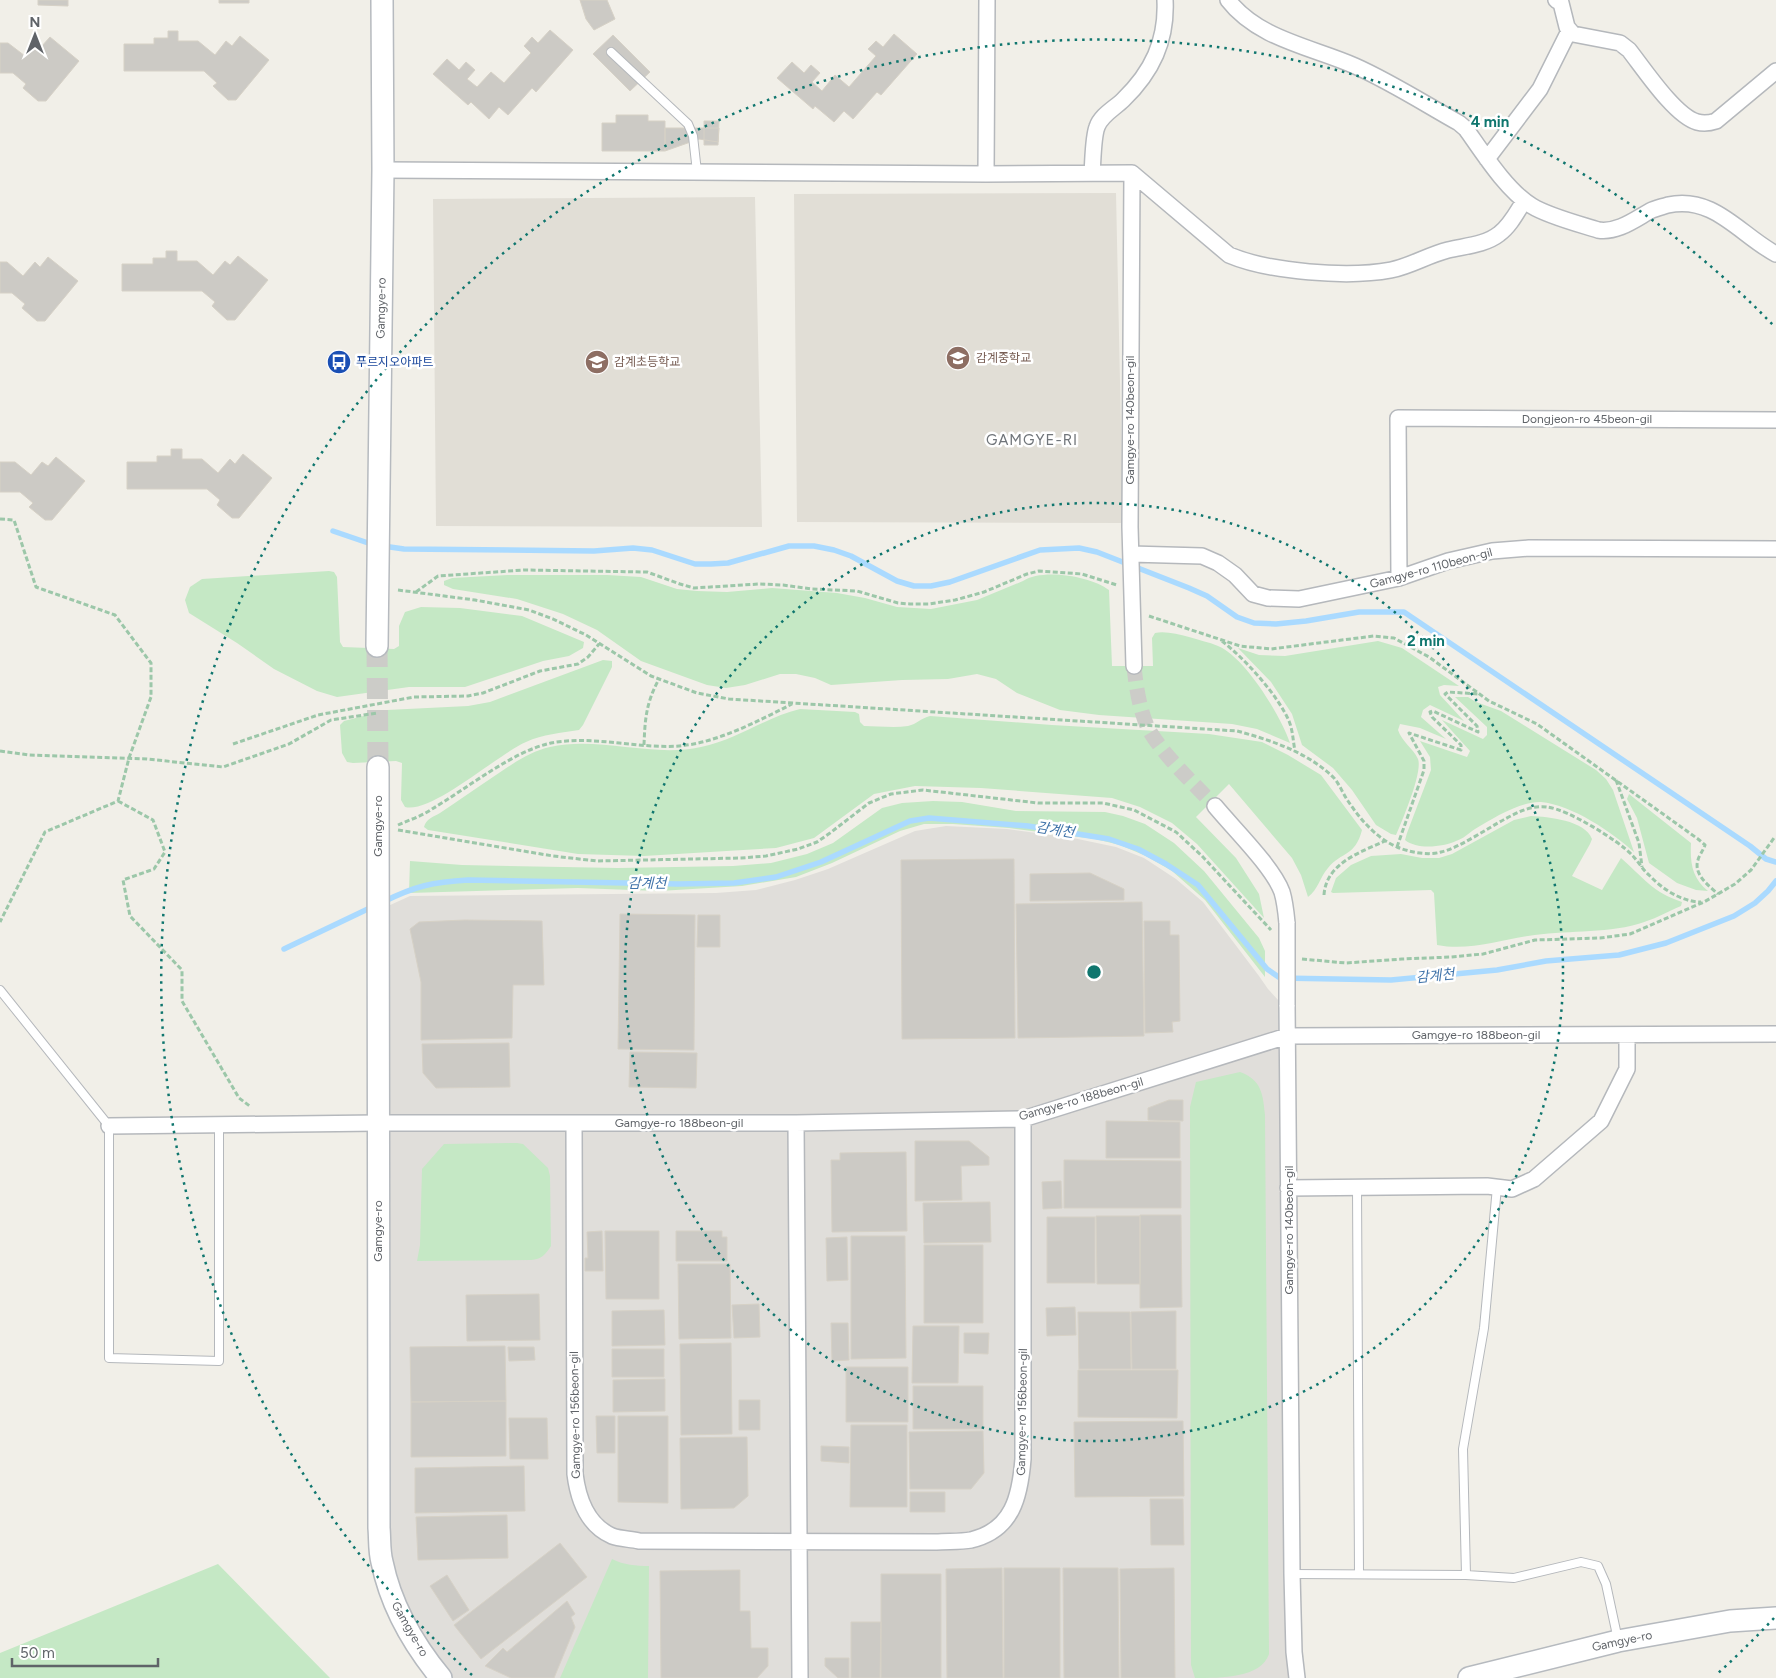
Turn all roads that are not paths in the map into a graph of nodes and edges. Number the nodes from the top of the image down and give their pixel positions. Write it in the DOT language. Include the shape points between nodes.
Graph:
graph roads {
  1 [pos="382,0"];
  2 [pos="987,0"];
  3 [pos="1165,0"];
  4 [pos="1228,0"];
  5 [pos="1556,0"];
  6 [pos="1569,31"];
  7 [pos="611,52"];
  8 [pos="1776,72"];
  9 [pos="1487,159"];
  10 [pos="383,170"];
  11 [pos="697,172"];
  12 [pos="1092,173"];
  13 [pos="1132,173"];
  14 [pos="986,174"];
  15 [pos="1524,201"];
  16 [pos="1776,254"];
  17 [pos="1776,420"];
  18 [pos="1776,549"];
  19 [pos="1131,554"];
  20 [pos="1399,578"];
  21 [pos="377,646"];
  22 [pos="1134,666"];
  23 [pos="378,767"];
  24 [pos="1214,806"];
  25 [pos="0,990"];
  26 [pos="1776,1034"];
  27 [pos="1627,1035"];
  28 [pos="1287,1036"];
  29 [pos="1023,1119"];
  30 [pos="574,1123"];
  31 [pos="796,1123"];
  32 [pos="378,1124"];
  33 [pos="109,1126"];
  34 [pos="219,1126"];
  35 [pos="1357,1187"];
  36 [pos="1497,1187"];
  37 [pos="1288,1188"];
  38 [pos="799,1542"];
  39 [pos="1292,1574"];
  40 [pos="1359,1574"];
  41 [pos="1466,1575"];
  42 [pos="1776,1618"];
  43 [pos="1618,1641"];
  44 [pos="441,1678"];
  45 [pos="800,1678"];
  46 [pos="1297,1678"];
  47 [pos="1470,1678"];
  1 -- 10 [label="main road, Gamgye-ro"];
  2 -- 14 [label="street"];
  3 -- 12 [label="street" via="1160,42 1146,75 1096,128"];
  4 -- 9 [label="street" via="1251,22 1274,35 1355,66 1459,123"];
  5 -- 6 [label="street" via="1561,3"];
  6 -- 8 [label="street" via="1620,43 1678,112 1706,124 1716,121"];
  6 -- 9 [label="street" via="1540,89"];
  7 -- 11 [label="lane" via="688,124 693,136"];
  9 -- 15 [label="street"];
  10 -- 11 [label="street"];
  10 -- 21 [label="main road, Gamgye-ro"];
  11 -- 14 [label="street"];
  12 -- 13 [label="street"];
  12 -- 14 [label="street"];
  13 -- 15 [label="street" via="1229,255 1246,262 1310,272 1373,273 1392,270 1448,250 1492,239 1508,225"];
  13 -- 19 [label="street, Gamgye-ro 140beon-gil"];
  15 -- 16 [label="street" via="1534,208 1608,232 1655,208 1680,203 1701,205"];
  17 -- 20 [label="street, Dongjeon-ro 45beon-gil" via="1398,418"];
  18 -- 20 [label="street, Gamgye-ro 110beon-gil" via="1492,550"];
  19 -- 20 [label="street, Gamgye-ro 110beon-gil" via="1202,556 1235,575 1253,594 1268,598 1298,599"];
  19 -- 22 [label="street, Gamgye-ro 140beon-gil"];
  23 -- 32 [label="main road, Gamgye-ro"];
  24 -- 28 [label="street, Gamgye-ro 140beon-gil, bridge" via="1271,873 1282,891 1286,908"];
  25 -- 33 [label="lane"];
  26 -- 27 [label="street, Gamgye-ro 188beon-gil"];
  27 -- 28 [label="street, Gamgye-ro 188beon-gil"];
  27 -- 36 [label="street" via="1627,1069 1601,1121 1534,1179 1512,1189"];
  28 -- 29 [label="street, Gamgye-ro 188beon-gil"];
  28 -- 37 [label="street, Gamgye-ro 140beon-gil"];
  29 -- 31 [label="street, Gamgye-ro 188beon-gil"];
  29 -- 38 [label="street, Gamgye-ro 156beon-gil" via="1023,1459 1020,1487 1011,1511 1002,1524 970,1540"];
  30 -- 31 [label="street, Gamgye-ro 188beon-gil"];
  30 -- 32 [label="street, Gamgye-ro 188beon-gil"];
  30 -- 38 [label="street, Gamgye-ro 156beon-gil" via="575,1474 585,1510 604,1531 639,1541"];
  31 -- 38 [label="street"];
  32 -- 34 [label="street, Gamgye-ro 188beon-gil"];
  32 -- 44 [label="main road, Gamgye-ro" via="381,1560 397,1610 416,1644"];
  33 -- 34 [label="street, Gamgye-ro 188beon-gil"];
  33 -- 34 [label="lane" via="109,1358 220,1361"];
  35 -- 36 [label="street"];
  35 -- 37 [label="street"];
  35 -- 40 [label="lane"];
  36 -- 41 [label="lane" via="1484,1328 1463,1449"];
  37 -- 39 [label="street, Gamgye-ro 140beon-gil"];
  38 -- 45 [label="street"];
  39 -- 40 [label="lane"];
  39 -- 46 [label="street, Gamgye-ro 140beon-gil"];
  40 -- 41 [label="lane"];
  41 -- 43 [label="lane" via="1514,1578 1581,1562 1598,1566 1606,1584"];
  42 -- 43 [label="main road, Gamgye-ro" via="1730,1621"];
  43 -- 47 [label="main road, Gamgye-ro"];
}
